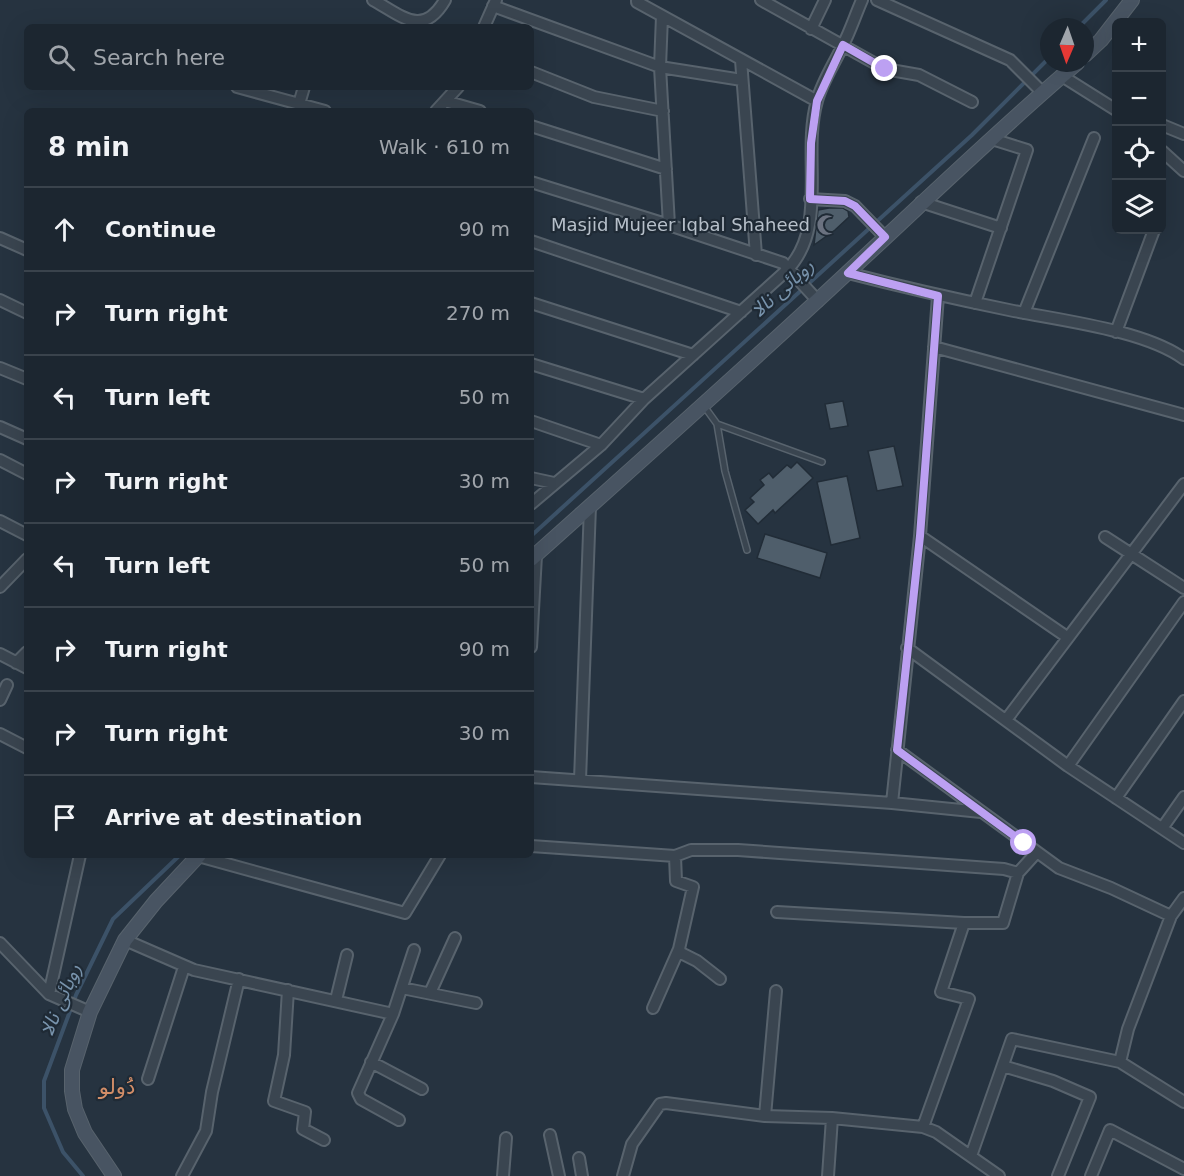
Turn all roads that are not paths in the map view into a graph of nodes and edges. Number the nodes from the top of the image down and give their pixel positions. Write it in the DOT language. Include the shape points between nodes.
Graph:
graph roads {
  1 [pos="373,0"];
  2 [pos="445,0"];
  3 [pos="761,0"];
  4 [pos="825,0"];
  5 [pos="862,0"];
  6 [pos="877,0"];
  7 [pos="1132,0"];
  8 [pos="636,1"];
  9 [pos="495,3"];
  10 [pos="662,16"];
  11 [pos="485,24"];
  12 [pos="811,29"];
  13 [pos="843,45"];
  14 [pos="1094,47"];
  15 [pos="741,60"];
  16 [pos="660,67"];
  17 [pos="1067,72"];
  18 [pos="534,73"];
  19 [pos="1062,76"];
  20 [pos="742,80"];
  21 [pos="1039,89"];
  22 [pos="248,90"];
  23 [pos="303,90"];
  24 [pos="455,90"];
  25 [pos="445,101"];
  26 [pos="817,101"];
  27 [pos="972,102"];
  28 [pos="298,104"];
  29 [pos="1112,107"];
  30 [pos="313,108"];
  31 [pos="439,108"];
  32 [pos="470,108"];
  33 [pos="663,111"];
  34 [pos="1164,126"];
  35 [pos="534,127"];
  36 [pos="1184,134"];
  37 [pos="1094,138"];
  38 [pos="992,139"];
  39 [pos="1166,156"];
  40 [pos="666,169"];
  41 [pos="1184,171"];
  42 [pos="534,183"];
  43 [pos="810,199"];
  44 [pos="921,202"];
  45 [pos="669,225"];
  46 [pos="1001,228"];
  47 [pos="882,234"];
  48 [pos="1153,234"];
  49 [pos="0,238"];
  50 [pos="534,242"];
  51 [pos="24,249"];
  52 [pos="756,255"];
  53 [pos="791,270"];
  54 [pos="848,273"];
  55 [pos="938,296"];
  56 [pos="817,299"];
  57 [pos="0,300"];
  58 [pos="975,303"];
  59 [pos="534,304"];
  60 [pos="24,312"];
  61 [pos="741,312"];
  62 [pos="1024,313"];
  63 [pos="1116,332"];
  64 [pos="934,347"];
  65 [pos="693,355"];
  66 [pos="1184,359"];
  67 [pos="534,365"];
  68 [pos="0,368"];
  69 [pos="24,378"];
  70 [pos="644,399"];
  71 [pos="703,405"];
  72 [pos="1184,415"];
  73 [pos="534,422"];
  74 [pos="717,424"];
  75 [pos="0,427"];
  76 [pos="24,438"];
  77 [pos="601,445"];
  78 [pos="0,460"];
  79 [pos="822,462"];
  80 [pos="24,472"];
  81 [pos="534,479"];
  82 [pos="554,483"];
  83 [pos="1184,484"];
  84 [pos="534,501"];
  85 [pos="590,506"];
  86 [pos="0,521"];
  87 [pos="24,533"];
  88 [pos="920,536"];
  89 [pos="1105,537"];
  90 [pos="747,550"];
  91 [pos="1131,553"];
  92 [pos="534,556"];
  93 [pos="24,562"];
  94 [pos="0,587"];
  95 [pos="1184,588"];
  96 [pos="1184,602"];
  97 [pos="1068,637"];
  98 [pos="907,648"];
  99 [pos="0,654"];
  100 [pos="24,655"];
  101 [pos="16,663"];
  102 [pos="24,667"];
  103 [pos="7,685"];
  104 [pos="0,700"];
  105 [pos="1184,700"];
  106 [pos="1006,720"];
  107 [pos="0,734"];
  108 [pos="24,746"];
  109 [pos="897,750"];
  110 [pos="1068,766"];
  111 [pos="534,777"];
  112 [pos="580,780"];
  113 [pos="1184,797"];
  114 [pos="1116,798"];
  115 [pos="892,803"];
  116 [pos="982,813"];
  117 [pos="1163,828"];
  118 [pos="1184,843"];
  119 [pos="534,846"];
  120 [pos="1037,852"];
  121 [pos="675,856"];
  122 [pos="79,858"];
  123 [pos="196,858"];
  124 [pos="205,858"];
  125 [pos="439,858"];
  126 [pos="1018,873"];
  127 [pos="1184,898"];
  128 [pos="777,912"];
  129 [pos="1171,916"];
  130 [pos="964,922"];
  131 [pos="455,938"];
  132 [pos="124,940"];
  133 [pos="0,943"];
  134 [pos="679,949"];
  135 [pos="414,950"];
  136 [pos="347,955"];
  137 [pos="184,967"];
  138 [pos="239,979"];
  139 [pos="720,979"];
  140 [pos="402,988"];
  141 [pos="288,990"];
  142 [pos="776,991"];
  143 [pos="430,993"];
  144 [pos="54,996"];
  145 [pos="336,1000"];
  146 [pos="476,1003"];
  147 [pos="653,1008"];
  148 [pos="87,1011"];
  149 [pos="393,1014"];
  150 [pos="371,1062"];
  151 [pos="1120,1062"];
  152 [pos="1003,1066"];
  153 [pos="148,1079"];
  154 [pos="422,1089"];
  155 [pos="1184,1102"];
  156 [pos="765,1116"];
  157 [pos="832,1118"];
  158 [pos="399,1120"];
  159 [pos="922,1127"];
  160 [pos="550,1135"];
  161 [pos="506,1138"];
  162 [pos="324,1140"];
  163 [pos="971,1156"];
  164 [pos="579,1158"];
  165 [pos="1184,1169"];
  166 [pos="114,1176"];
  167 [pos="182,1176"];
  168 [pos="503,1176"];
  169 [pos="559,1176"];
  170 [pos="582,1176"];
  171 [pos="623,1176"];
  172 [pos="828,1176"];
  173 [pos="999,1176"];
  174 [pos="1058,1176"];
  175 [pos="1091,1176"];
  1 -- 2 [label="street" via="409,20 423,22 433,17"];
  3 -- 12 [label="street"];
  4 -- 12 [label="street"];
  5 -- 13 [label="street"];
  6 -- 21 [label="street" via="1010,60"];
  7 -- 14 [label="street"];
  8 -- 10 [label="street"];
  9 -- 11 [label="street"];
  9 -- 16 [label="street"];
  10 -- 15 [label="street"];
  10 -- 16 [label="street"];
  12 -- 13 [label="street"];
  13 -- 26 [label="street"];
  13 -- 27 [label="street" via="885,69 919,75"];
  15 -- 20 [label="street"];
  15 -- 26 [label="street"];
  16 -- 20 [label="street"];
  16 -- 33 [label="street"];
  17 -- 19 [label="street"];
  18 -- 33 [label="street" via="594,97"];
  19 -- 21 [label="street"];
  19 -- 29 [label="street"];
  20 -- 52 [label="street"];
  21 -- 38 [label="street"];
  22 -- 28 [label="street"];
  23 -- 28 [label="street"];
  24 -- 25 [label="street"];
  25 -- 31 [label="street"];
  25 -- 32 [label="street"];
  26 -- 43 [label="street"];
  28 -- 30 [label="street"];
  33 -- 40 [label="street"];
  34 -- 36 [label="street"];
  35 -- 40 [label="street"];
  37 -- 62 [label="street"];
  38 -- 44 [label="street"];
  38 -- 46 [label="street" via="1027,150"];
  39 -- 41 [label="street"];
  40 -- 45 [label="street"];
  42 -- 45 [label="street"];
  43 -- 47 [label="street" via="845,201"];
  43 -- 53 [label="street" via="809,231"];
  44 -- 46 [label="street"];
  44 -- 47 [label="street"];
  45 -- 52 [label="street"];
  46 -- 58 [label="street"];
  47 -- 54 [label="street"];
  48 -- 63 [label="street"];
  49 -- 51 [label="street"];
  50 -- 61 [label="street"];
  52 -- 53 [label="street" via="783,263"];
  53 -- 56 [label="street"];
  53 -- 61 [label="street"];
  54 -- 55 [label="street"];
  54 -- 56 [label="street"];
  55 -- 58 [label="street"];
  55 -- 64 [label="street"];
  56 -- 71 [label="street"];
  57 -- 60 [label="street"];
  58 -- 62 [label="street"];
  59 -- 65 [label="street"];
  61 -- 65 [label="street"];
  62 -- 63 [label="street"];
  63 -- 66 [label="street" via="1174,351"];
  64 -- 72 [label="street"];
  64 -- 88 [label="street"];
  65 -- 70 [label="street"];
  67 -- 70 [label="street"];
  68 -- 69 [label="street"];
  70 -- 77 [label="street"];
  71 -- 74 [label="lane"];
  71 -- 85 [label="street"];
  73 -- 77 [label="street"];
  74 -- 79 [label="lane"];
  74 -- 90 [label="lane" via="725,471"];
  75 -- 76 [label="street"];
  77 -- 82 [label="street"];
  78 -- 80 [label="street"];
  81 -- 82 [label="street"];
  82 -- 84 [label="street"];
  83 -- 91 [label="street"];
  85 -- 92 [label="street"];
  85 -- 112 [label="street"];
  86 -- 87 [label="street"];
  88 -- 97 [label="street"];
  88 -- 98 [label="street"];
  89 -- 91 [label="street"];
  91 -- 95 [label="street"];
  91 -- 97 [label="street"];
  93 -- 94 [label="street"];
  96 -- 110 [label="street"];
  97 -- 106 [label="street"];
  98 -- 106 [label="street"];
  98 -- 109 [label="street"];
  99 -- 101 [label="street"];
  100 -- 101 [label="street"];
  101 -- 102 [label="street"];
  103 -- 104 [label="street"];
  105 -- 114 [label="street"];
  106 -- 110 [label="street"];
  107 -- 108 [label="street"];
  109 -- 115 [label="street"];
  109 -- 116 [label="street"];
  110 -- 114 [label="street"];
  111 -- 112 [label="street"];
  112 -- 115 [label="street"];
  113 -- 117 [label="street"];
  114 -- 117 [label="street"];
  115 -- 116 [label="street"];
  116 -- 120 [label="street"];
  117 -- 118 [label="street"];
  119 -- 121 [label="street"];
  120 -- 126 [label="street"];
  120 -- 129 [label="street" via="1059,868"];
  121 -- 126 [label="street" via="691,850 738,850"];
  121 -- 134 [label="street" via="676,881 693,886"];
  122 -- 144 [label="street"];
  123 -- 132 [label="street"];
  124 -- 125 [label="street" via="405,913"];
  126 -- 130 [label="street" via="1003,923"];
  127 -- 129 [label="street"];
  128 -- 130 [label="street"];
  129 -- 151 [label="street" via="1128,1029"];
  130 -- 159 [label="street" via="941,992 969,999"];
  131 -- 143 [label="street"];
  132 -- 137 [label="street"];
  132 -- 148 [label="street"];
  133 -- 144 [label="street"];
  134 -- 139 [label="street"];
  134 -- 147 [label="street"];
  135 -- 140 [label="street"];
  136 -- 145 [label="street"];
  137 -- 138 [label="street"];
  137 -- 153 [label="street"];
  138 -- 141 [label="street"];
  138 -- 167 [label="street" via="206,1131"];
  140 -- 143 [label="street"];
  140 -- 149 [label="street"];
  141 -- 145 [label="street"];
  141 -- 162 [label="street" via="284,1055 274,1101 305,1112 303,1129"];
  142 -- 156 [label="street"];
  143 -- 146 [label="street"];
  144 -- 148 [label="street"];
  145 -- 149 [label="street"];
  148 -- 166 [label="street" via="72,1070 72,1091 86,1133"];
  149 -- 150 [label="street"];
  150 -- 154 [label="street"];
  150 -- 158 [label="street" via="359,1089 360,1099"];
  151 -- 152 [label="street" via="1015,1039"];
  151 -- 155 [label="street"];
  152 -- 163 [label="street"];
  152 -- 174 [label="street" via="1090,1097"];
  156 -- 157 [label="street"];
  156 -- 171 [label="street" via="660,1104 632,1144"];
  157 -- 159 [label="street"];
  157 -- 172 [label="street"];
  159 -- 163 [label="street"];
  160 -- 169 [label="street"];
  161 -- 168 [label="street"];
  163 -- 173 [label="street"];
  164 -- 170 [label="street"];
  165 -- 175 [label="street" via="1110,1130"];
}
